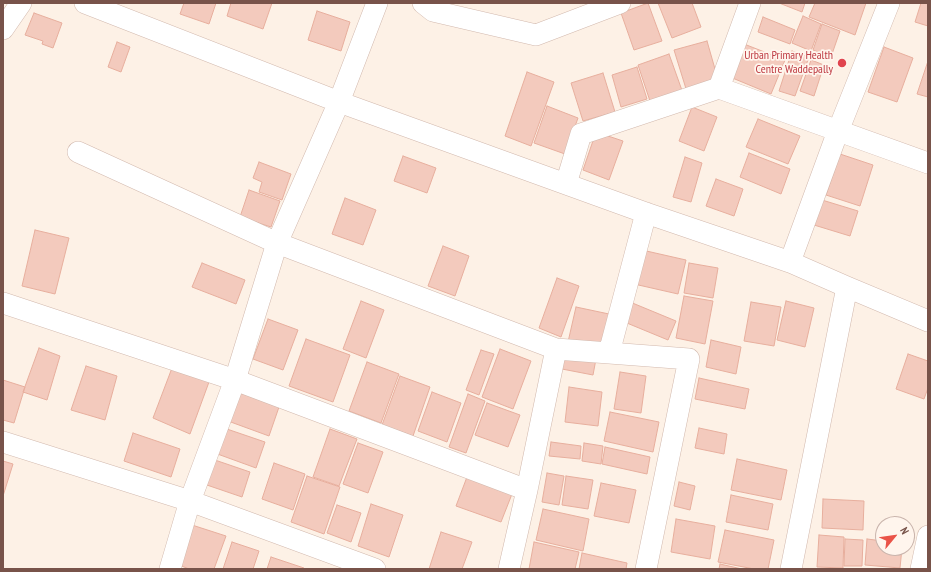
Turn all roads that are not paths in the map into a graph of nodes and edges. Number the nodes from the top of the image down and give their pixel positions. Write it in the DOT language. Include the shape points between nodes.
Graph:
graph roads {
  1 [pos="21,3"];
  2 [pos="85,3"];
  3 [pos="377,3"];
  4 [pos="423,3"];
  5 [pos="620,3"];
  6 [pos="750,3"];
  7 [pos="889,3"];
  8 [pos="3,29"];
  9 [pos="719,88"];
  10 [pos="339,102"];
  11 [pos="838,131"];
  12 [pos="78,152"];
  13 [pos="928,163"];
  14 [pos="566,184"];
  15 [pos="646,213"];
  16 [pos="277,243"];
  17 [pos="790,262"];
  18 [pos="846,287"];
  19 [pos="3,303"];
  20 [pos="928,321"];
  21 [pos="556,349"];
  22 [pos="609,353"];
  23 [pos="235,380"];
  24 [pos="3,442"];
  25 [pos="527,490"];
  26 [pos="190,501"];
  27 [pos="928,536"];
  28 [pos="170,569"];
  29 [pos="375,569"];
  30 [pos="509,569"];
  31 [pos="646,569"];
  32 [pos="791,569"];
  33 [pos="921,569"];
  1 -- 8 [label="street"];
  2 -- 10 [label="street"];
  3 -- 10 [label="street"];
  4 -- 5 [label="street" via="433,11 536,35"];
  6 -- 9 [label="street"];
  7 -- 11 [label="street"];
  9 -- 11 [label="street"];
  9 -- 14 [label="street" via="581,134"];
  10 -- 14 [label="street"];
  10 -- 16 [label="street"];
  11 -- 13 [label="street"];
  11 -- 17 [label="street"];
  12 -- 16 [label="street"];
  14 -- 15 [label="street"];
  15 -- 17 [label="street"];
  15 -- 22 [label="street"];
  16 -- 21 [label="street"];
  16 -- 23 [label="street"];
  17 -- 18 [label="street"];
  18 -- 20 [label="street"];
  18 -- 32 [label="street"];
  19 -- 23 [label="street"];
  21 -- 22 [label="street"];
  21 -- 25 [label="street"];
  22 -- 31 [label="street" via="689,359"];
  23 -- 25 [label="street"];
  23 -- 26 [label="street"];
  24 -- 26 [label="street"];
  25 -- 30 [label="street"];
  26 -- 28 [label="street"];
  26 -- 29 [label="street"];
  27 -- 33 [label="street"];
}
